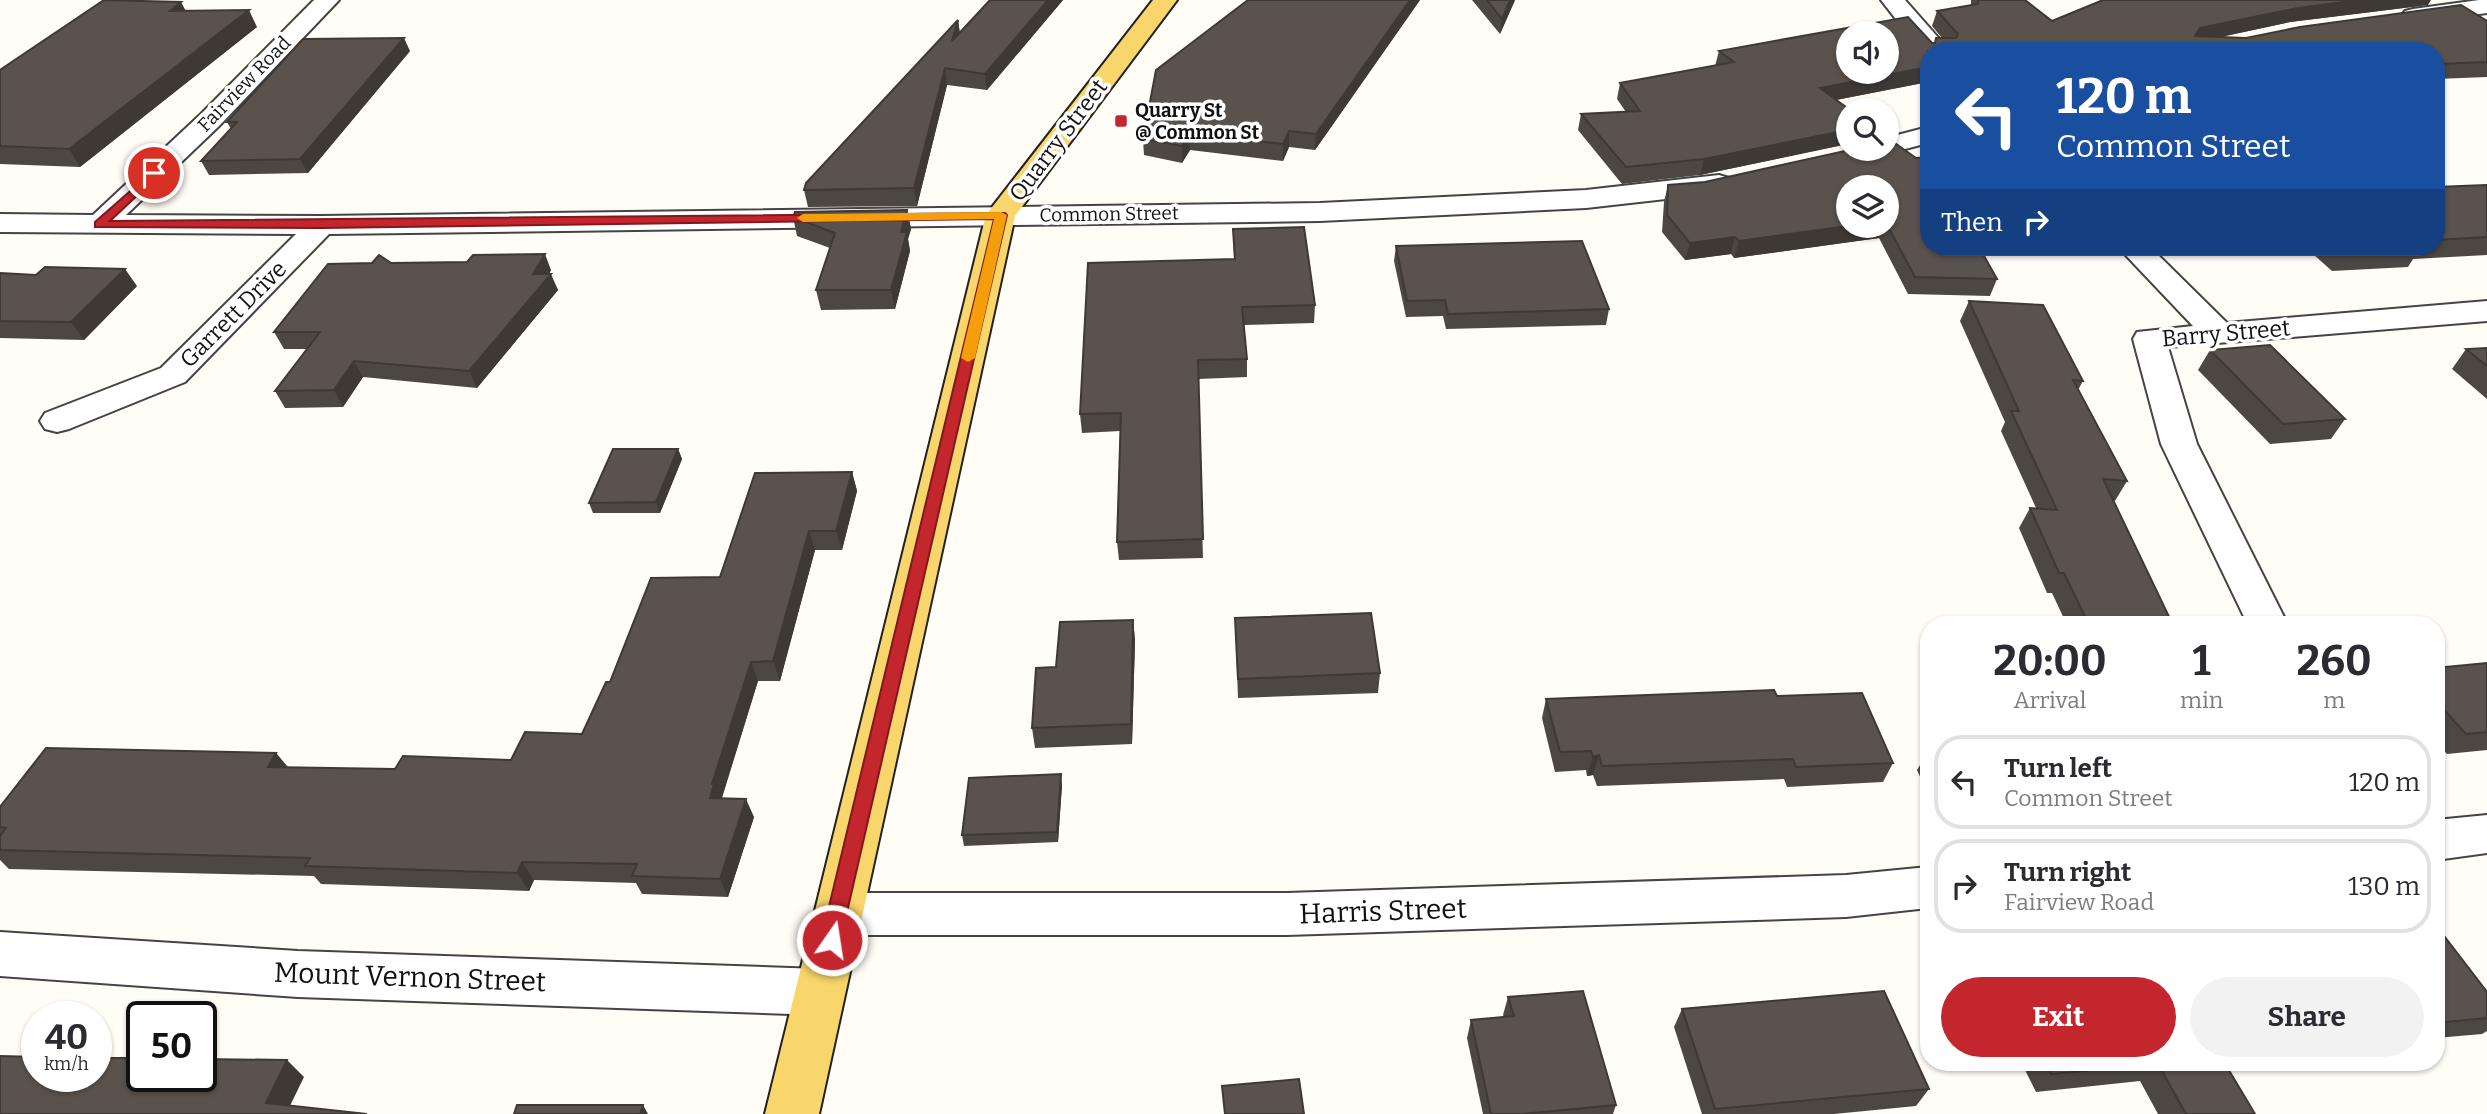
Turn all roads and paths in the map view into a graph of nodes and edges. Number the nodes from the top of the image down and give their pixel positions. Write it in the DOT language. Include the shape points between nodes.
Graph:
graph roads {
  1 [pos="327,0"];
  2 [pos="1165,0"];
  3 [pos="1893,0"];
  4 [pos="2487,5"];
  5 [pos="2384,20"];
  6 [pos="1928,42"];
  7 [pos="1920,137"];
  8 [pos="1899,143"];
  9 [pos="1741,179"];
  10 [pos="1001,215"];
  11 [pos="0,223"];
  12 [pos="99,225"];
  13 [pos="321,225"];
  14 [pos="2142,256"];
  15 [pos="2487,311"];
  16 [pos="2219,333"];
  17 [pos="57,421"];
  18 [pos="2264,616"];
  19 [pos="2487,834"];
  20 [pos="2445,838"];
  21 [pos="1920,889"];
  22 [pos="838,914"];
  23 [pos="0,954"];
  24 [pos="820,992"];
  25 [pos="792,1114"];
  1 -- 12 [label="street, Fairview Road"];
  2 -- 10 [label="main road, Quarry Street"];
  3 -- 6 [label="street"];
  4 -- 5 [label="street"];
  7 -- 8 [label="street"];
  9 -- 10 [label="street, Common Street" via="1586,199 1455,206"];
  10 -- 13 [label="street, Common Street"];
  10 -- 22 [label="main road, Quarry Street"];
  11 -- 12 [label="street, Common Street"];
  12 -- 13 [label="street, Common Street"];
  13 -- 17 [label="street, Garrett Drive" via="173,375"];
  14 -- 16 [label="street"];
  15 -- 16 [label="street, Barry Street"];
  16 -- 18 [label="street, Barry Street" via="2149,339 2179,444"];
  19 -- 20 [label="street"];
  21 -- 22 [label="street, Harris Street" via="1846,896 1287,914"];
  22 -- 24 [label="main road, Quarry Street"];
  23 -- 24 [label="street, Mount Vernon Street" via="298,974"];
  24 -- 25 [label="main road, Quarry Street"];
}
